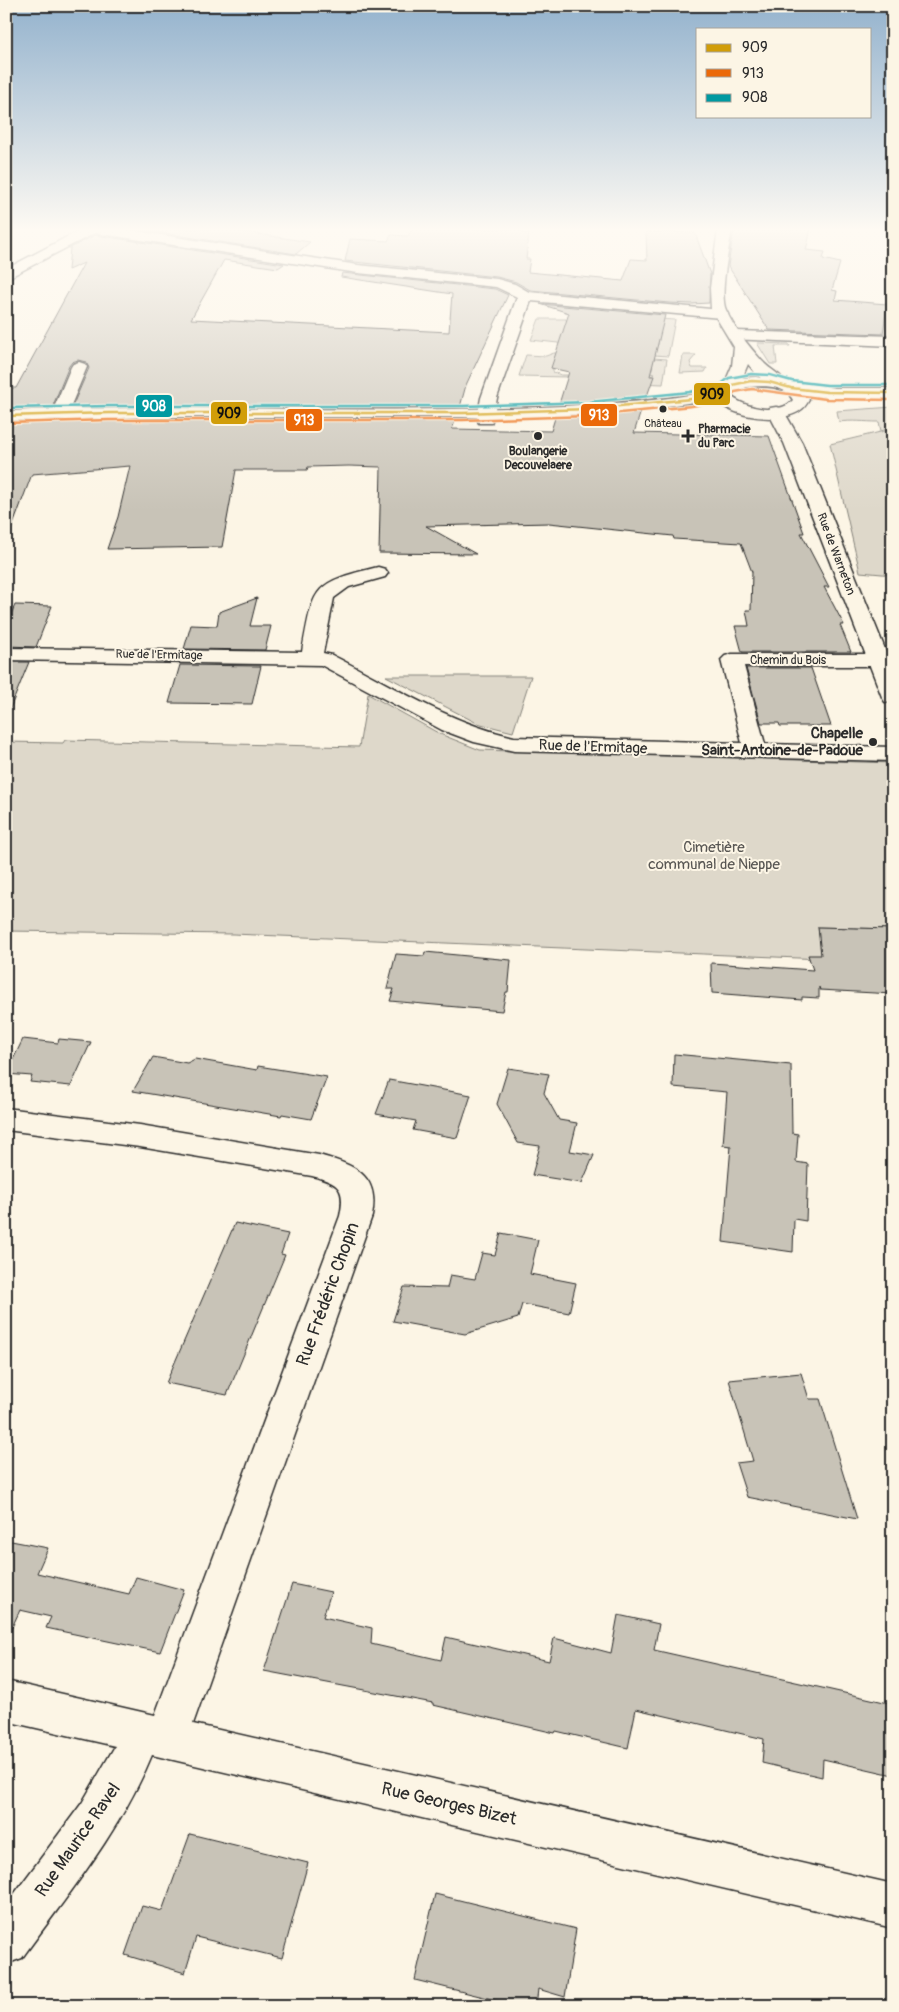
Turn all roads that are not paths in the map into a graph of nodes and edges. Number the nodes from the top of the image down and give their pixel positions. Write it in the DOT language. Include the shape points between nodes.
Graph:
graph roads {
  1 [pos="516,323"];
  2 [pos="727,323"];
  3 [pos="893,341"];
  4 [pos="739,342"];
  5 [pos="79,367"];
  6 [pos="785,386"];
  7 [pos="728,389"];
  8 [pos="893,393"];
  9 [pos="893,401"];
  10 [pos="796,406"];
  11 [pos="738,408"];
  12 [pos="61,410"];
  13 [pos="776,412"];
  14 [pos="6,416"];
  15 [pos="485,416"];
  16 [pos="6,423"];
  17 [pos="378,573"];
  18 [pos="6,654"];
  19 [pos="312,657"];
  20 [pos="878,660"];
  21 [pos="893,697"];
  22 [pos="755,751"];
  23 [pos="893,754"];
  24 [pos="6,1118"];
  25 [pos="6,1701"];
  26 [pos="154,1736"];
  27 [pos="893,1906"];
  28 [pos="6,1942"];
  1 -- 15 [label="street"];
  2 -- 4 [label="street"];
  3 -- 4 [label="street"];
  4 -- 6 [label="street" via="764,373"];
  4 -- 7 [label="street" via="740,366"];
  5 -- 12 [label="street"];
  6 -- 7 [label="street" via="751,382"];
  6 -- 8 [label="street" via="851,394"];
  6 -- 10 [label="street" via="801,397"];
  7 -- 11 [label="street" via="723,397"];
  7 -- 15 [label="street" via="692,399 632,407"];
  9 -- 10 [label="street" via="825,401"];
  10 -- 13 [label="street"];
  11 -- 13 [label="street"];
  11 -- 15 [label="street" via="710,407 592,417"];
  13 -- 20 [label="street, Rue de Warneton" via="793,443"];
  14 -- 15 [label="street" via="109,413"];
  15 -- 16 [label="street"];
  17 -- 19 [label="street" via="345,583 324,598"];
  18 -- 19 [label="street, Rue de l'Ermitage"];
  19 -- 22 [label="street, Rue de l'Ermitage" via="335,663 450,726 500,742"];
  20 -- 21 [label="street, Rue de Warneton"];
  20 -- 22 [label="street, Chemin du Bois" via="732,660"];
  22 -- 23 [label="street, Rue de l'Ermitage"];
  24 -- 26 [label="street, Rue Frédéric Chopin" via="140,1136 312,1165 346,1177 360,1198 356,1216"];
  25 -- 26 [label="street, Rue Georges Bizet"];
  26 -- 27 [label="street, Rue Georges Bizet"];
  26 -- 28 [label="street, Rue Maurice Ravel" via="126,1768 97,1818"];
}
